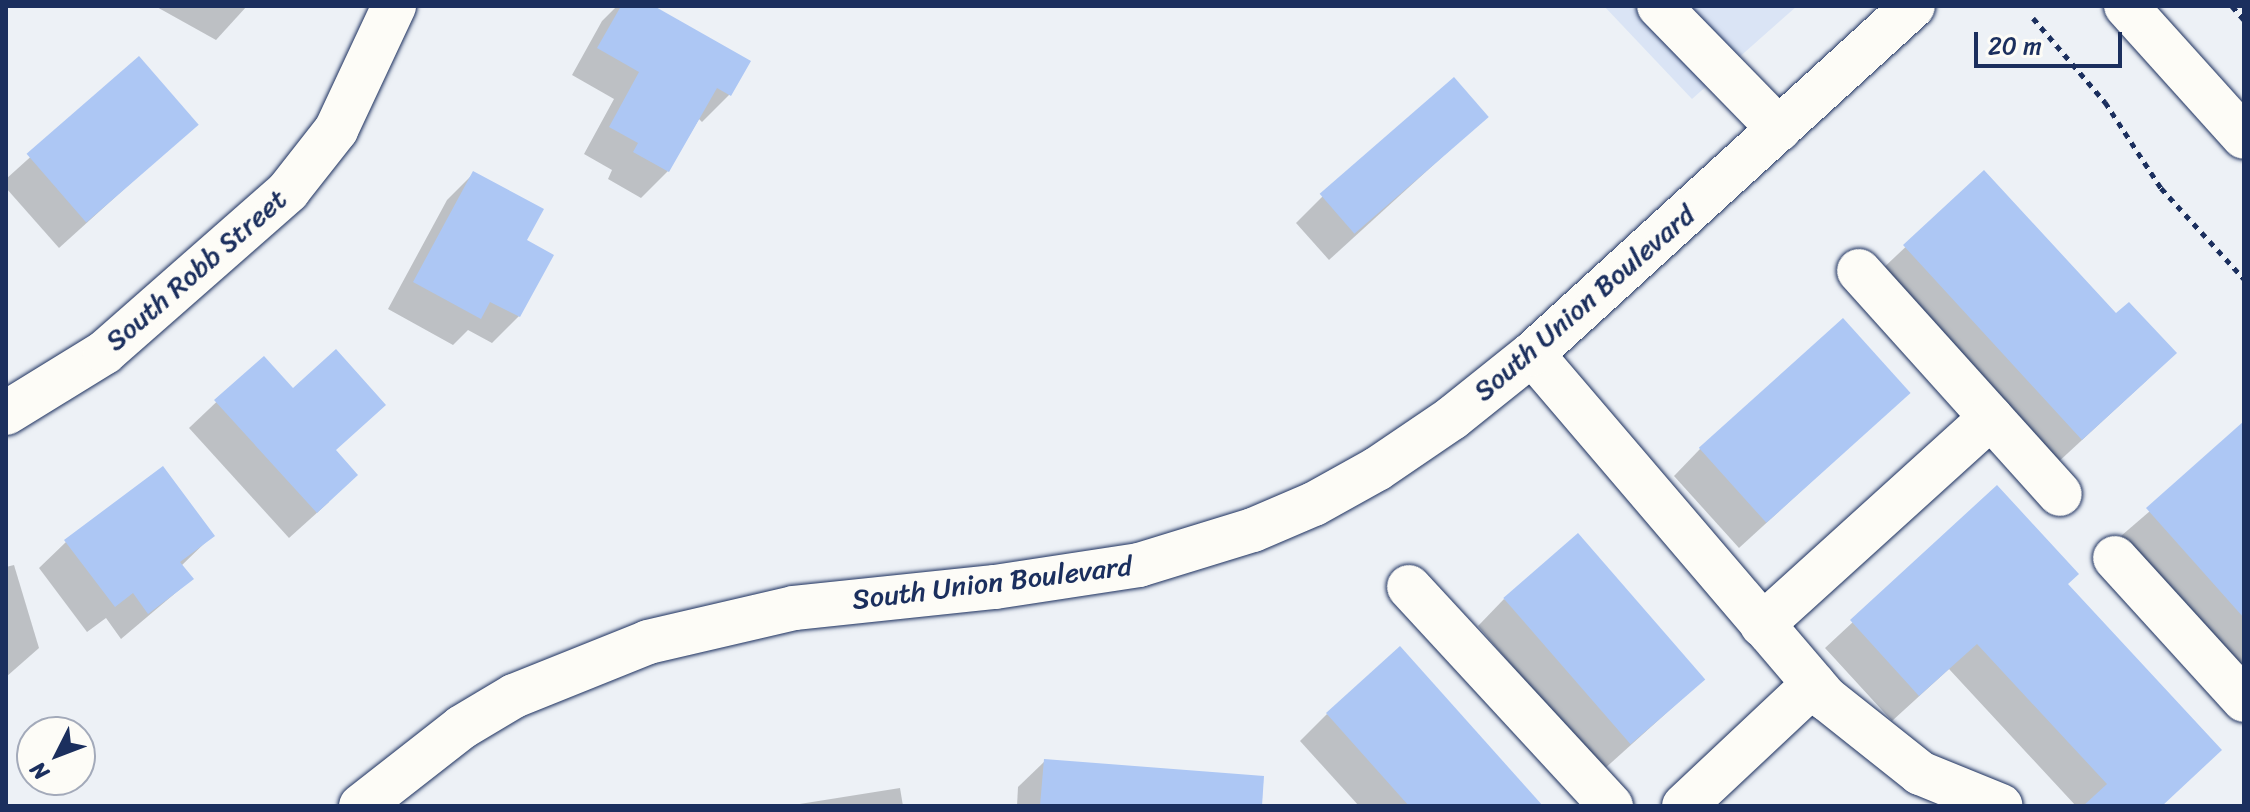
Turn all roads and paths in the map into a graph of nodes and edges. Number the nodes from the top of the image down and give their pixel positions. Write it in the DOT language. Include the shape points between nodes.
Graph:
graph roads {
  1 [pos="394,6"];
  2 [pos="1659,6"];
  3 [pos="1913,6"];
  4 [pos="2126,6"];
  5 [pos="2232,6"];
  6 [pos="2033,18"];
  7 [pos="2244,20"];
  8 [pos="1779,129"];
  9 [pos="2244,137"];
  10 [pos="1859,271"];
  11 [pos="2244,279"];
  12 [pos="1532,354"];
  13 [pos="6,413"];
  14 [pos="1991,417"];
  15 [pos="2060,494"];
  16 [pos="2115,558"];
  17 [pos="1409,587"];
  18 [pos="1762,625"];
  19 [pos="1814,684"];
  20 [pos="2244,700"];
  21 [pos="361,806"];
  22 [pos="1611,806"];
  23 [pos="1684,806"];
  24 [pos="2001,806"];
  1 -- 13 [label="main road, South Robb Street" via="336,130 288,191 105,352"];
  2 -- 8 [label="main road"];
  3 -- 8 [label="main road, South Union Boulevard"];
  4 -- 9 [label="main road"];
  5 -- 7 [label="path"];
  6 -- 11 [label="path" via="2105,102 2161,188"];
  8 -- 12 [label="main road, South Union Boulevard"];
  10 -- 14 [label="main road"];
  12 -- 18 [label="main road"];
  12 -- 21 [label="main road, South Union Boulevard" via="1377,469 1253,530 1139,565 995,587 794,608 648,642 514,696 462,727"];
  14 -- 15 [label="main road"];
  14 -- 18 [label="main road"];
  16 -- 20 [label="main road"];
  17 -- 22 [label="main road"];
  18 -- 19 [label="main road"];
  19 -- 23 [label="main road"];
  19 -- 24 [label="main road" via="1920,773"];
}
